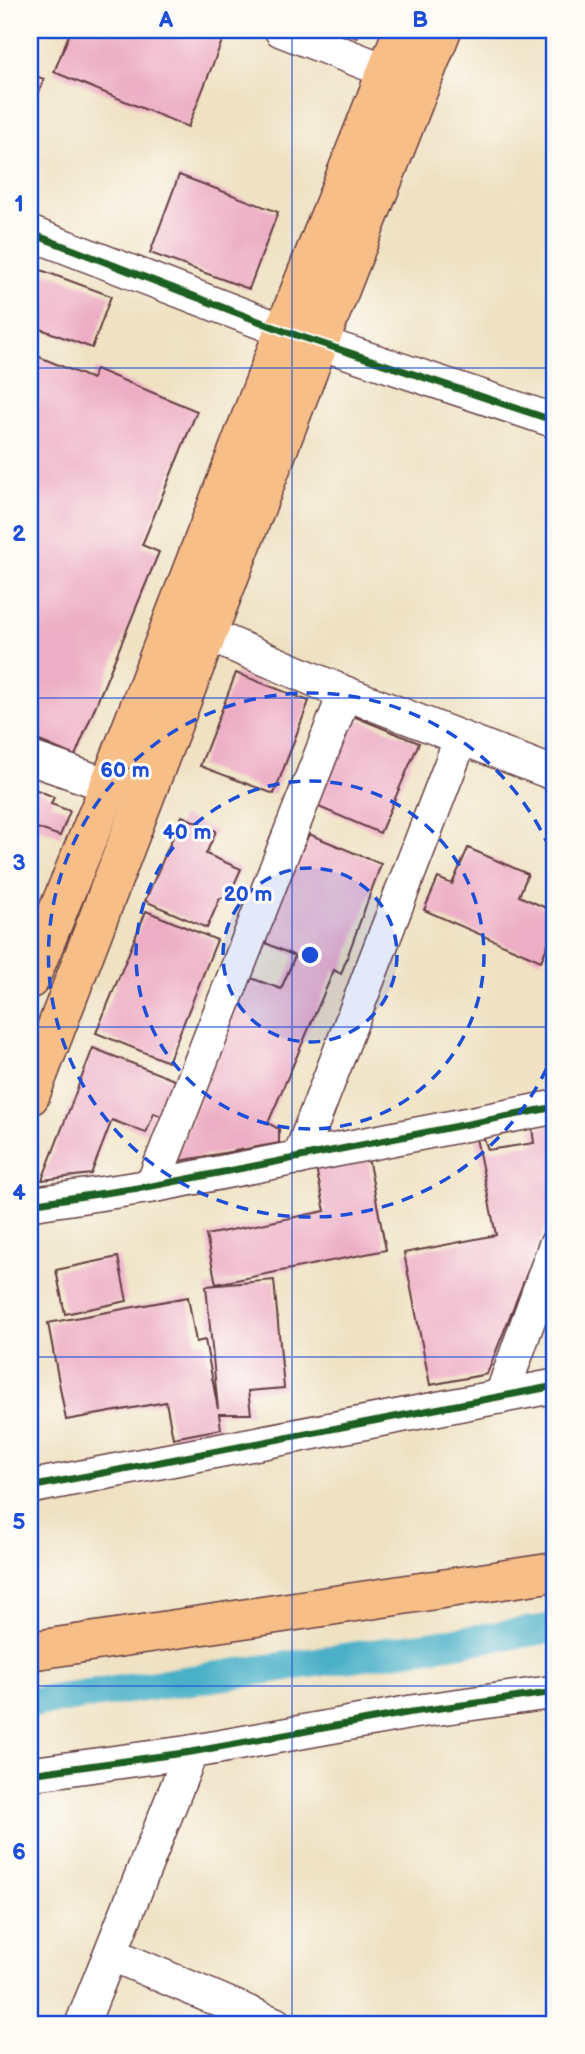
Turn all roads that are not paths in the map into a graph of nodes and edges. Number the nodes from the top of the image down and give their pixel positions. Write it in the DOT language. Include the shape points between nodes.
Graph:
graph roads {
  1 [pos="281,30"];
  2 [pos="402,30"];
  3 [pos="442,30"];
  4 [pos="404,77"];
  5 [pos="30,233"];
  6 [pos="301,337"];
  7 [pos="555,421"];
  8 [pos="190,627"];
  9 [pos="345,693"];
  10 [pos="461,738"];
  11 [pos="30,758"];
  12 [pos="555,774"];
  13 [pos="109,786"];
  14 [pos="145,798"];
  15 [pos="30,979"];
  16 [pos="30,1096"];
  17 [pos="555,1107"];
  18 [pos="299,1158"];
  19 [pos="152,1186"];
  20 [pos="30,1204"];
  21 [pos="555,1246"];
  22 [pos="555,1386"];
  23 [pos="501,1397"];
  24 [pos="30,1488"];
  25 [pos="555,1572"];
  26 [pos="30,1651"];
  27 [pos="555,1692"];
  28 [pos="191,1752"];
  29 [pos="30,1774"];
  30 [pos="111,1954"];
  31 [pos="82,2024"];
  32 [pos="275,2024"];
  1 -- 4 [label="street"];
  2 -- 4 [label="main road"];
  3 -- 4 [label="main road"];
  4 -- 6 [label="main road"];
  5 -- 6 [label="street"];
  6 -- 7 [label="street"];
  6 -- 8 [label="main road"];
  8 -- 9 [label="street"];
  8 -- 13 [label="main road"];
  8 -- 14 [label="main road"];
  9 -- 10 [label="street"];
  9 -- 19 [label="street"];
  10 -- 12 [label="street"];
  10 -- 18 [label="street"];
  11 -- 13 [label="street"];
  13 -- 14 [label="street"];
  13 -- 15 [label="main road"];
  14 -- 16 [label="main road"];
  17 -- 18 [label="street"];
  18 -- 19 [label="street"];
  19 -- 20 [label="street"];
  21 -- 23 [label="street"];
  22 -- 23 [label="street"];
  23 -- 24 [label="street"];
  25 -- 26 [label="main road"];
  27 -- 28 [label="street" via="412,1712"];
  28 -- 29 [label="street"];
  28 -- 30 [label="street"];
  30 -- 31 [label="street"];
  30 -- 32 [label="street"];
}
